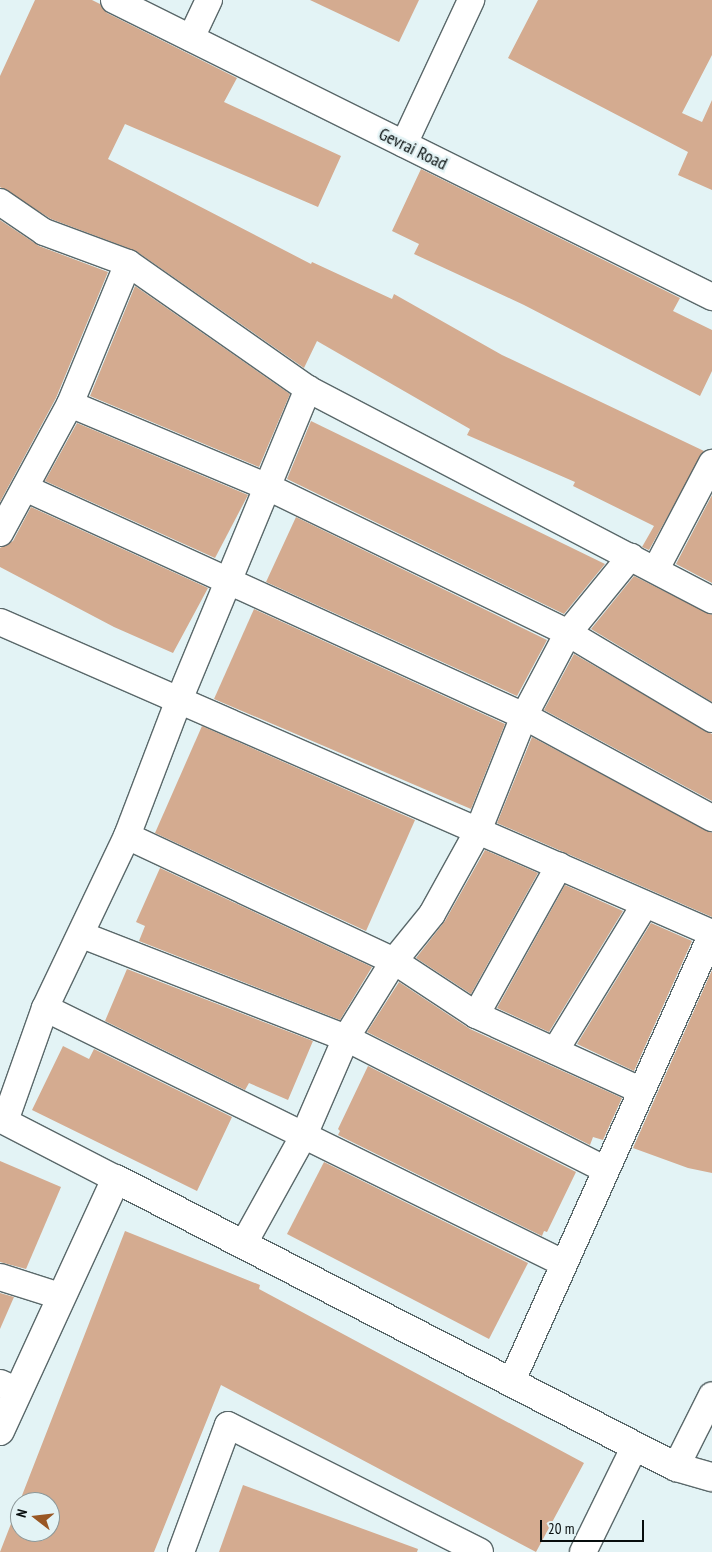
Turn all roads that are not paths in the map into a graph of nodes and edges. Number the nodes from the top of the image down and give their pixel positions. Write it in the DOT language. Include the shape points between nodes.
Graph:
graph roads {
  1 [pos="114,0"];
  2 [pos="209,0"];
  3 [pos="471,0"];
  4 [pos="191,38"];
  5 [pos="404,144"];
  6 [pos="0,202"];
  7 [pos="128,263"];
  8 [pos="712,297"];
  9 [pos="308,389"];
  10 [pos="70,404"];
  11 [pos="712,463"];
  12 [pos="24,488"];
  13 [pos="270,488"];
  14 [pos="0,533"];
  15 [pos="631,556"];
  16 [pos="656,569"];
  17 [pos="229,581"];
  18 [pos="712,600"];
  19 [pos="0,622"];
  20 [pos="568,633"];
  21 [pos="179,700"];
  22 [pos="524,716"];
  23 [pos="712,718"];
  24 [pos="712,818"];
  25 [pos="478,831"];
  26 [pos="127,836"];
  27 [pos="559,866"];
  28 [pos="645,904"];
  29 [pos="712,933"];
  30 [pos="82,935"];
  31 [pos="394,961"];
  32 [pos="45,1008"];
  33 [pos="476,1015"];
  34 [pos="346,1038"];
  35 [pos="555,1051"];
  36 [pos="640,1090"];
  37 [pos="2,1120"];
  38 [pos="304,1135"];
  39 [pos="604,1169"];
  40 [pos="116,1180"];
  41 [pos="243,1245"];
  42 [pos="563,1264"];
  43 [pos="0,1276"];
  44 [pos="60,1296"];
  45 [pos="511,1383"];
  46 [pos="9,1387"];
  47 [pos="712,1395"];
  48 [pos="0,1431"];
  49 [pos="635,1446"];
  50 [pos="676,1467"];
  51 [pos="712,1478"];
  52 [pos="181,1552"];
  53 [pos="480,1552"];
  54 [pos="584,1552"];
  1 -- 4 [label="street, Gevrai Road"];
  2 -- 4 [label="street"];
  3 -- 5 [label="street"];
  4 -- 5 [label="street, Gevrai Road"];
  5 -- 8 [label="street, Gevrai Road"];
  6 -- 7 [label="street" via="44,232"];
  7 -- 9 [label="street"];
  7 -- 10 [label="street"];
  9 -- 13 [label="street"];
  9 -- 15 [label="street"];
  10 -- 12 [label="street"];
  10 -- 13 [label="street"];
  11 -- 16 [label="street"];
  12 -- 14 [label="street"];
  12 -- 17 [label="street"];
  13 -- 17 [label="street"];
  13 -- 20 [label="street"];
  15 -- 16 [label="street"];
  15 -- 20 [label="street"];
  16 -- 18 [label="street"];
  17 -- 21 [label="street"];
  17 -- 22 [label="street"];
  19 -- 21 [label="street"];
  20 -- 22 [label="street"];
  20 -- 23 [label="street"];
  21 -- 25 [label="street"];
  21 -- 26 [label="street"];
  22 -- 24 [label="street"];
  22 -- 25 [label="street"];
  25 -- 27 [label="street"];
  25 -- 31 [label="street" via="432,914"];
  26 -- 30 [label="street"];
  26 -- 31 [label="street"];
  27 -- 28 [label="street"];
  27 -- 33 [label="street"];
  28 -- 29 [label="street"];
  28 -- 35 [label="street"];
  29 -- 36 [label="street"];
  30 -- 32 [label="street"];
  30 -- 34 [label="street"];
  31 -- 33 [label="street"];
  31 -- 34 [label="street"];
  32 -- 37 [label="street"];
  32 -- 38 [label="street"];
  33 -- 35 [label="street"];
  34 -- 38 [label="street"];
  34 -- 39 [label="street"];
  35 -- 36 [label="street"];
  36 -- 39 [label="street"];
  37 -- 40 [label="street"];
  38 -- 41 [label="street"];
  38 -- 42 [label="street"];
  39 -- 42 [label="street"];
  40 -- 41 [label="street"];
  40 -- 44 [label="street"];
  41 -- 45 [label="street"];
  42 -- 45 [label="street"];
  43 -- 44 [label="street"];
  44 -- 46 [label="street"];
  45 -- 49 [label="street"];
  46 -- 48 [label="street"];
  47 -- 50 [label="street"];
  49 -- 50 [label="street"];
  49 -- 54 [label="street"];
  50 -- 51 [label="street"];
  52 -- 53 [label="street" via="228,1424"];
}
